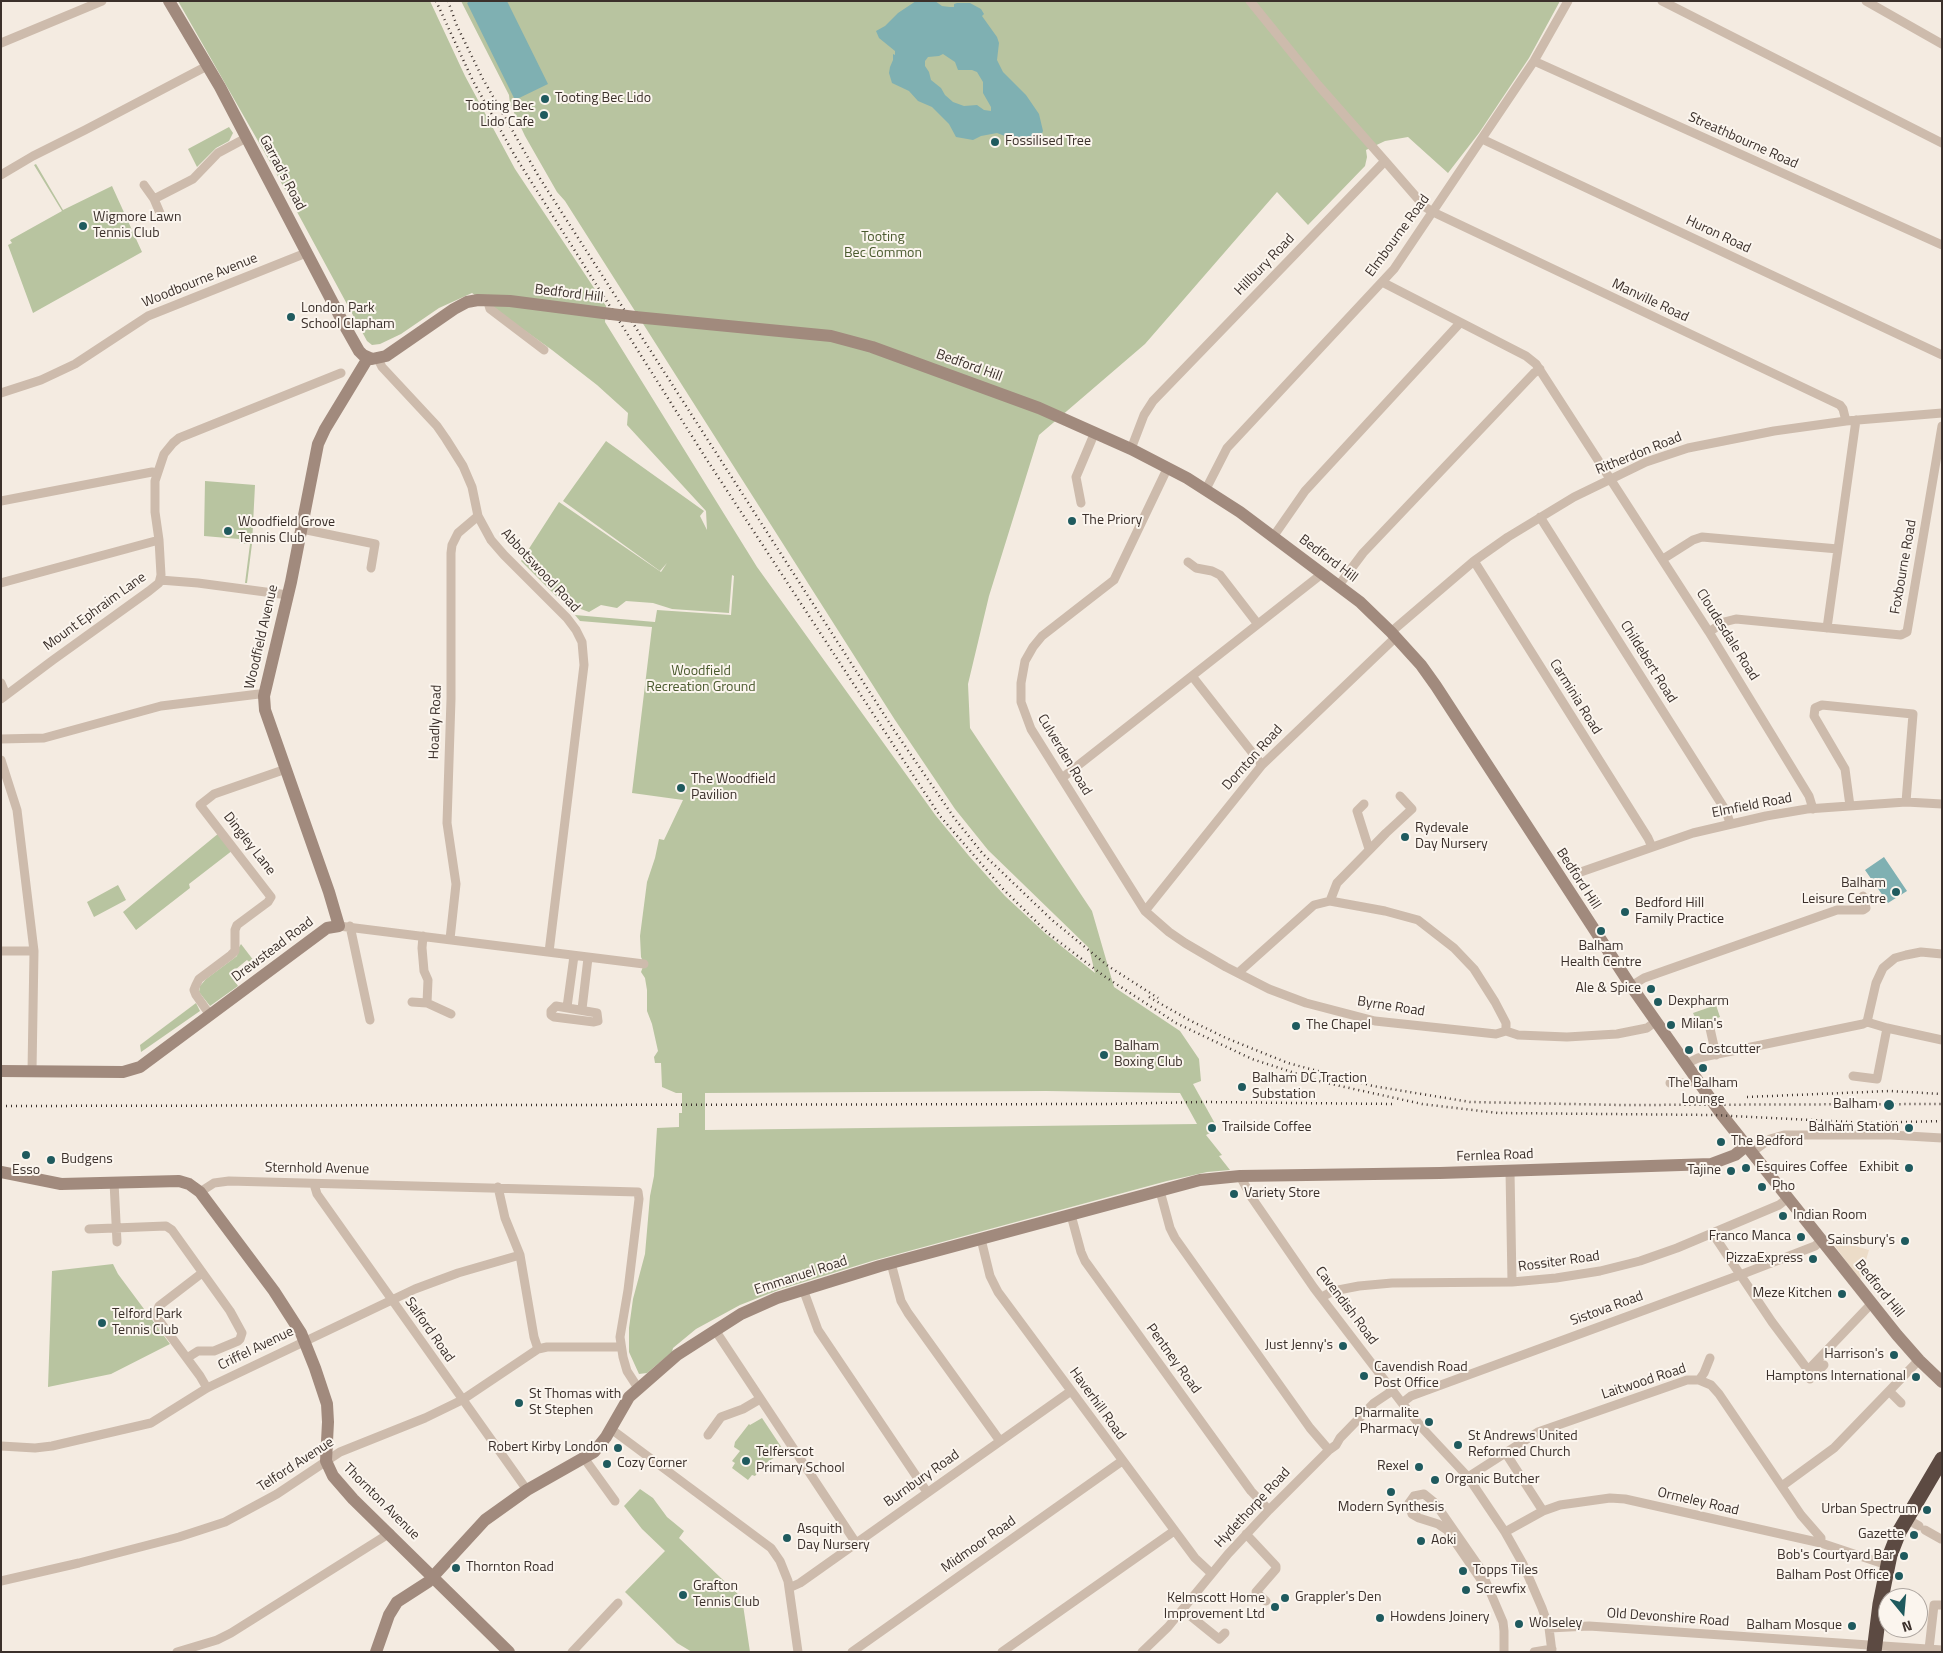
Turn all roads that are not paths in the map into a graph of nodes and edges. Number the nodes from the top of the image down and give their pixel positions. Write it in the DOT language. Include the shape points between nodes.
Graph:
graph roads {
  1 [pos="102,1"];
  2 [pos="169,1"];
  3 [pos="1250,1"];
  4 [pos="1568,1"];
  5 [pos="1662,1"];
  6 [pos="1866,1"];
  7 [pos="1,43"];
  8 [pos="1942,44"];
  9 [pos="1534,60"];
  10 [pos="207,66"];
  11 [pos="246,138"];
  12 [pos="1482,139"];
  13 [pos="1942,143"];
  14 [pos="1385,161"];
  15 [pos="1,175"];
  16 [pos="144,184"];
  17 [pos="154,199"];
  18 [pos="1433,212"];
  19 [pos="160,213"];
  20 [pos="1942,245"];
  21 [pos="306,253"];
  22 [pos="1382,282"];
  23 [pos="487,299"];
  24 [pos="1460,323"];
  25 [pos="544,350"];
  26 [pos="1942,355"];
  27 [pos="373,358"];
  28 [pos="1540,369"];
  29 [pos="341,374"];
  30 [pos="1,393"];
  31 [pos="1942,413"];
  32 [pos="1856,420"];
  33 [pos="1846,421"];
  34 [pos="1942,426"];
  35 [pos="1095,432"];
  36 [pos="1131,449"];
  37 [pos="1168,467"];
  38 [pos="157,473"];
  39 [pos="1610,479"];
  40 [pos="1206,489"];
  41 [pos="1,501"];
  42 [pos="1081,503"];
  43 [pos="478,516"];
  44 [pos="1540,518"];
  45 [pos="302,529"];
  46 [pos="1274,537"];
  47 [pos="159,540"];
  48 [pos="1838,549"];
  49 [pos="1663,559"];
  50 [pos="1474,561"];
  51 [pos="1188,562"];
  52 [pos="371,568"];
  53 [pos="1323,573"];
  54 [pos="160,580"];
  55 [pos="1,583"];
  56 [pos="1339,585"];
  57 [pos="288,595"];
  58 [pos="1257,623"];
  59 [pos="1827,628"];
  60 [pos="1709,632"];
  61 [pos="1394,634"];
  62 [pos="1192,676"];
  63 [pos="1,684"];
  64 [pos="264,696"];
  65 [pos="4,697"];
  66 [pos="1,739"];
  67 [pos="1,760"];
  68 [pos="1262,765"];
  69 [pos="286,769"];
  70 [pos="1062,778"];
  71 [pos="1400,796"];
  72 [pos="1906,802"];
  73 [pos="1364,804"];
  74 [pos="1942,804"];
  75 [pos="1850,806"];
  76 [pos="1813,809"];
  77 [pos="1730,823"];
  78 [pos="1652,847"];
  79 [pos="1369,849"];
  80 [pos="1575,874"];
  81 [pos="1863,896"];
  82 [pos="1330,901"];
  83 [pos="1145,911"];
  84 [pos="345,926"];
  85 [pos="423,936"];
  86 [pos="450,939"];
  87 [pos="1,951"];
  88 [pos="34,951"];
  89 [pos="549,952"];
  90 [pos="1942,954"];
  91 [pos="574,956"];
  92 [pos="588,958"];
  93 [pos="644,964"];
  94 [pos="1238,973"];
  95 [pos="1631,986"];
  96 [pos="412,1002"];
  97 [pos="427,1003"];
  98 [pos="567,1007"];
  99 [pos="582,1009"];
  100 [pos="450,1014"];
  101 [pos="210,1015"];
  102 [pos="370,1020"];
  103 [pos="1655,1022"];
  104 [pos="1867,1022"];
  105 [pos="1709,1024"];
  106 [pos="1887,1028"];
  107 [pos="1506,1031"];
  108 [pos="1942,1040"];
  109 [pos="1716,1055"];
  110 [pos="1686,1064"];
  111 [pos="1,1071"];
  112 [pos="32,1071"];
  113 [pos="1853,1076"];
  114 [pos="1697,1080"];
  115 [pos="1670,1083"];
  116 [pos="1942,1138"];
  117 [pos="1748,1149"];
  118 [pos="1510,1171"];
  119 [pos="1,1172"];
  120 [pos="1240,1176"];
  121 [pos="114,1182"];
  122 [pos="314,1184"];
  123 [pos="498,1187"];
  124 [pos="1160,1191"];
  125 [pos="200,1192"];
  126 [pos="1788,1198"];
  127 [pos="1071,1215"];
  128 [pos="117,1228"];
  129 [pos="89,1229"];
  130 [pos="1713,1234"];
  131 [pos="981,1239"];
  132 [pos="1821,1241"];
  133 [pos="117,1242"];
  134 [pos="520,1255"];
  135 [pos="891,1263"];
  136 [pos="202,1273"];
  137 [pos="1740,1275"];
  138 [pos="1512,1282"];
  139 [pos="803,1289"];
  140 [pos="1322,1297"];
  141 [pos="392,1300"];
  142 [pos="1872,1303"];
  143 [pos="715,1330"];
  144 [pos="304,1340"];
  145 [pos="621,1347"];
  146 [pos="538,1349"];
  147 [pos="187,1358"];
  148 [pos="1710,1358"];
  149 [pos="1919,1360"];
  150 [pos="1818,1368"];
  151 [pos="1810,1379"];
  152 [pos="1699,1380"];
  153 [pos="1942,1382"];
  154 [pos="207,1388"];
  155 [pos="638,1388"];
  156 [pos="1071,1391"];
  157 [pos="1392,1391"];
  158 [pos="1889,1391"];
  159 [pos="760,1399"];
  160 [pos="462,1400"];
  161 [pos="1402,1403"];
  162 [pos="1901,1403"];
  163 [pos="611,1429"];
  164 [pos="708,1435"];
  165 [pos="1000,1441"];
  166 [pos="1,1446"];
  167 [pos="1329,1450"];
  168 [pos="1505,1452"];
  169 [pos="584,1458"];
  170 [pos="1942,1459"];
  171 [pos="326,1461"];
  172 [pos="1122,1461"];
  173 [pos="1468,1477"];
  174 [pos="1782,1486"];
  175 [pos="527,1490"];
  176 [pos="927,1492"];
  177 [pos="615,1501"];
  178 [pos="1269,1510"];
  179 [pos="1543,1511"];
  180 [pos="1917,1525"];
  181 [pos="1810,1527"];
  182 [pos="1174,1531"];
  183 [pos="1505,1532"];
  184 [pos="390,1533"];
  185 [pos="1246,1534"];
  186 [pos="1941,1539"];
  187 [pos="1805,1540"];
  188 [pos="856,1543"];
  189 [pos="1821,1543"];
  190 [pos="1887,1565"];
  191 [pos="1212,1574"];
  192 [pos="434,1576"];
  193 [pos="1,1581"];
  194 [pos="789,1588"];
  195 [pos="1488,1590"];
  196 [pos="1266,1601"];
  197 [pos="618,1603"];
  198 [pos="1942,1605"];
  199 [pos="1183,1610"];
  200 [pos="1548,1628"];
  201 [pos="1225,1634"];
  202 [pos="1882,1649"];
  203 [pos="1929,1649"];
  204 [pos="1552,1650"];
  205 [pos="1917,1650"];
  206 [pos="1942,1650"];
  207 [pos="177,1652"];
  208 [pos="376,1652"];
  209 [pos="509,1652"];
  210 [pos="572,1652"];
  211 [pos="798,1652"];
  212 [pos="852,1652"];
  213 [pos="1002,1652"];
  214 [pos="1142,1652"];
  215 [pos="1504,1652"];
  216 [pos="1534,1652"];
  1 -- 7 [label="street"];
  2 -- 10 [label="main road, Garrad's Road"];
  3 -- 14 [label="street"];
  4 -- 9 [label="street, Elmbourne Road"];
  5 -- 13 [label="street"];
  6 -- 8 [label="street"];
  9 -- 12 [label="street, Elmbourne Road"];
  9 -- 20 [label="street, Streathbourne Road"];
  10 -- 11 [label="main road, Garrad's Road"];
  10 -- 15 [label="street"];
  11 -- 17 [label="street" via="218,153 193,179"];
  11 -- 21 [label="main road, Garrad's Road"];
  12 -- 18 [label="street, Elmbourne Road"];
  12 -- 26 [label="street, Huron Road"];
  14 -- 18 [label="street"];
  14 -- 36 [label="street, Hillbury Road" via="1153,401"];
  16 -- 17 [label="street"];
  17 -- 19 [label="street"];
  18 -- 22 [label="street, Elmbourne Road"];
  18 -- 33 [label="street, Manville Road" via="1840,406"];
  21 -- 27 [label="main road, Garrad's Road" via="358,350"];
  21 -- 30 [label="street, Woodbourne Avenue" via="148,316 75,364"];
  22 -- 24 [label="street, Cloudesdale Road"];
  22 -- 40 [label="street, Elmbourne Road" via="1227,448"];
  23 -- 25 [label="street" via="490,308"];
  23 -- 27 [label="main road, Bedford Hill" via="467,302 400,347"];
  23 -- 35 [label="main road, Bedford Hill, bridge" via="831,336 864,344"];
  24 -- 28 [label="street, Cloudesdale Road" via="1526,356"];
  24 -- 46 [label="street" via="1305,491"];
  27 -- 43 [label="street, Abbotswood Road" via="446,439 472,487"];
  27 -- 45 [label="main road, Woodfield Avenue" via="318,444"];
  28 -- 39 [label="street, Cloudesdale Road"];
  28 -- 56 [label="street" via="1363,553"];
  29 -- 38 [label="street, Mount Ephraim Lane" via="179,438 164,454"];
  31 -- 32 [label="street, Ritherdon Road"];
  32 -- 33 [label="street, Ritherdon Road"];
  32 -- 48 [label="street"];
  33 -- 39 [label="street, Ritherdon Road" via="1695,446 1646,462"];
  34 -- 59 [label="street, Foxbourne Road" via="1906,632 1901,635"];
  35 -- 36 [label="main road, Bedford Hill"];
  35 -- 42 [label="street" via="1076,477"];
  36 -- 37 [label="main road, Bedford Hill"];
  37 -- 40 [label="main road, Bedford Hill"];
  37 -- 70 [label="street, Culverden Road" via="1114,580 1042,636 1025,661 1021,693 1024,715"];
  38 -- 41 [label="street"];
  38 -- 47 [label="street, Mount Ephraim Lane" via="154,494"];
  39 -- 44 [label="street, Ritherdon Road"];
  39 -- 49 [label="street, Cloudesdale Road"];
  40 -- 46 [label="main road, Bedford Hill"];
  43 -- 86 [label="street, Hoadly Road" via="458,533 451,553 447,823 456,884"];
  43 -- 89 [label="street, Abbotswood Road" via="491,540 567,618 582,642 584,655"];
  44 -- 50 [label="street, Ritherdon Road"];
  44 -- 77 [label="street, Childebert Road"];
  45 -- 52 [label="street" via="375,544"];
  45 -- 57 [label="main road, Woodfield Avenue"];
  46 -- 53 [label="main road, Bedford Hill"];
  47 -- 54 [label="street, Mount Ephraim Lane"];
  47 -- 55 [label="street"];
  48 -- 49 [label="street" via="1702,537"];
  48 -- 59 [label="street"];
  49 -- 60 [label="street, Cloudesdale Road"];
  50 -- 61 [label="street, Ritherdon Road"];
  50 -- 78 [label="street, Carminia Road"];
  51 -- 58 [label="street" via="1196,568 1220,574"];
  53 -- 56 [label="main road, Bedford Hill"];
  53 -- 58 [label="street"];
  54 -- 57 [label="street"];
  54 -- 65 [label="street, Mount Ephraim Lane" via="149,592"];
  56 -- 61 [label="main road, Bedford Hill"];
  57 -- 64 [label="main road, Woodfield Avenue"];
  58 -- 62 [label="street"];
  59 -- 60 [label="street, Foxbourne Road" via="1736,620 1724,622"];
  60 -- 76 [label="street, Cloudesdale Road" via="1809,796"];
  61 -- 68 [label="street, Dornton Road"];
  61 -- 95 [label="main road, Bedford Hill" via="1442,694"];
  62 -- 68 [label="street"];
  62 -- 70 [label="street"];
  63 -- 65 [label="street"];
  64 -- 66 [label="street" via="161,706 44,738"];
  64 -- 69 [label="main road, Woodfield Avenue" via="265,710"];
  67 -- 88 [label="street" via="17,810"];
  68 -- 83 [label="street, Dornton Road"];
  69 -- 84 [label="main road, Woodfield Avenue"];
  69 -- 101 [label="street, Dingley Lane" via="211,795 200,805 271,897 237,924 235,951 199,979 194,990"];
  70 -- 83 [label="street, Culverden Road"];
  71 -- 79 [label="street" via="1412,809"];
  72 -- 74 [label="street, Elmfield Road"];
  72 -- 75 [label="street, Elmfield Road"];
  72 -- 75 [label="street" via="1913,714 1822,705 1815,708 1814,716 1845,768"];
  73 -- 79 [label="street" via="1357,811"];
  75 -- 76 [label="street, Elmfield Road"];
  76 -- 77 [label="street, Elmfield Road"];
  77 -- 78 [label="street, Elmfield Road"];
  78 -- 80 [label="street, Elmfield Road"];
  79 -- 82 [label="street" via="1337,883"];
  81 -- 95 [label="street" via="1866,908 1863,910 1837,910 1644,978"];
  82 -- 94 [label="street" via="1314,905"];
  82 -- 107 [label="street" via="1418,920 1435,932 1474,969 1506,1023"];
  83 -- 94 [label="street, Byrne Road" via="1177,938"];
  84 -- 85 [label="street, Drewstead Road"];
  84 -- 101 [label="main road, Drewstead Road" via="327,928"];
  84 -- 102 [label="street"];
  85 -- 86 [label="street, Drewstead Road"];
  85 -- 97 [label="street"];
  86 -- 89 [label="street, Drewstead Road"];
  87 -- 88 [label="street"];
  88 -- 112 [label="street"];
  89 -- 91 [label="street, Drewstead Road"];
  90 -- 104 [label="street" via="1921,952 1906,955 1895,958 1883,968"];
  91 -- 92 [label="street, Drewstead Road"];
  91 -- 98 [label="street"];
  92 -- 93 [label="street, Drewstead Road"];
  92 -- 99 [label="street"];
  94 -- 107 [label="street, Byrne Road" via="1291,998 1375,1021 1496,1034"];
  95 -- 103 [label="main road, Bedford Hill"];
  96 -- 97 [label="street"];
  97 -- 100 [label="street"];
  98 -- 99 [label="street"];
  98 -- 99 [label="street" via="556,1006 551,1015 598,1021 597,1013"];
  101 -- 112 [label="main road, Drewstead Road" via="140,1067 123,1072"];
  103 -- 107 [label="street, Byrne Road" via="1647,1028 1617,1034 1567,1038"];
  103 -- 110 [label="main road, Bedford Hill"];
  104 -- 106 [label="street"];
  104 -- 109 [label="street"];
  105 -- 109 [label="street"];
  106 -- 108 [label="street"];
  106 -- 113 [label="street" via="1877,1079"];
  109 -- 110 [label="street"];
  110 -- 114 [label="main road, Bedford Hill"];
  111 -- 112 [label="main road, Drewstead Road"];
  114 -- 115 [label="street"];
  114 -- 117 [label="main road, Bedford Hill"];
  116 -- 117 [label="street" via="1784,1135"];
  117 -- 118 [label="main road, Fernlea Road" via="1711,1164"];
  117 -- 126 [label="main road, Bedford Hill"];
  118 -- 120 [label="main road, Fernlea Road"];
  118 -- 138 [label="street"];
  119 -- 121 [label="main road" via="52,1183"];
  120 -- 124 [label="main road, Emmanuel Road" via="1200,1180"];
  120 -- 140 [label="street, Cavendish Road" via="1264,1216"];
  121 -- 125 [label="main road" via="179,1181"];
  121 -- 128 [label="street"];
  122 -- 123 [label="street, Sternhold Avenue"];
  122 -- 125 [label="street, Sternhold Avenue" via="221,1182"];
  122 -- 141 [label="street, Salford Road" via="317,1194"];
  123 -- 134 [label="street" via="503,1212"];
  123 -- 145 [label="street, Sternhold Avenue" via="638,1192"];
  124 -- 127 [label="main road, Emmanuel Road"];
  124 -- 167 [label="street" via="1175,1238"];
  125 -- 144 [label="main road, Thornton Avenue" via="274,1291"];
  126 -- 130 [label="street, Rossiter Road"];
  126 -- 132 [label="main road, Bedford Hill"];
  127 -- 131 [label="main road, Emmanuel Road"];
  127 -- 178 [label="street, Pentney Road" via="1085,1261 1251,1490"];
  128 -- 129 [label="street"];
  128 -- 133 [label="street"];
  128 -- 136 [label="street" via="169,1228"];
  130 -- 137 [label="street"];
  130 -- 138 [label="street, Rossiter Road" via="1640,1261 1600,1271"];
  131 -- 135 [label="main road, Emmanuel Road"];
  131 -- 156 [label="street, Haverhill Road" via="995,1288"];
  132 -- 137 [label="street, Sistova Road"];
  132 -- 142 [label="main road, Bedford Hill"];
  134 -- 141 [label="street, Criffel Avenue" via="442,1278"];
  134 -- 146 [label="street"];
  135 -- 139 [label="main road, Emmanuel Road"];
  135 -- 165 [label="street" via="901,1301"];
  136 -- 147 [label="street" via="156,1311 158,1319"];
  136 -- 147 [label="street" via="236,1320 242,1336 238,1341 214,1351 198,1351"];
  137 -- 150 [label="street" via="1805,1368"];
  137 -- 161 [label="street, Sistova Road" via="1437,1386"];
  138 -- 140 [label="street, Rossiter Road" via="1392,1283 1333,1290"];
  139 -- 143 [label="main road, Emmanuel Road" via="753,1308"];
  139 -- 176 [label="street" via="818,1330"];
  140 -- 157 [label="street, Cavendish Road"];
  141 -- 144 [label="street, Criffel Avenue"];
  141 -- 160 [label="street, Salford Road"];
  142 -- 149 [label="main road, Bedford Hill"];
  142 -- 150 [label="street"];
  143 -- 155 [label="main road, Emmanuel Road" via="677,1355"];
  143 -- 159 [label="street"];
  144 -- 154 [label="street, Criffel Avenue"];
  144 -- 171 [label="main road, Thornton Avenue" via="326,1404"];
  145 -- 146 [label="street, Telford Avenue"];
  145 -- 155 [label="street" via="627,1371"];
  146 -- 160 [label="street, Telford Avenue"];
  147 -- 154 [label="street"];
  148 -- 152 [label="street"];
  149 -- 153 [label="main road, Bedford Hill"];
  149 -- 158 [label="street"];
  150 -- 151 [label="street"];
  152 -- 168 [label="street, Laitwood Road" via="1687,1380 1538,1432"];
  152 -- 174 [label="street, Laitwood Road" via="1711,1385 1719,1394"];
  154 -- 166 [label="street, Criffel Avenue" via="159,1419 143,1425 52,1446"];
  155 -- 163 [label="main road, Emmanuel Road" via="624,1404"];
  156 -- 165 [label="street, Burnbury Road"];
  156 -- 172 [label="street, Haverhill Road"];
  157 -- 161 [label="street, Cavendish Road"];
  157 -- 167 [label="street, Hydethorpe Road" via="1374,1403"];
  158 -- 162 [label="street"];
  158 -- 174 [label="street" via="1834,1448"];
  159 -- 164 [label="street" via="743,1410 721,1417"];
  159 -- 188 [label="street"];
  160 -- 171 [label="street, Telford Avenue"];
  160 -- 175 [label="street, Salford Road"];
  161 -- 173 [label="street, Cavendish Road"];
  163 -- 169 [label="main road, Emmanuel Road" via="598,1447"];
  163 -- 194 [label="street" via="765,1542 780,1561"];
  165 -- 176 [label="street, Burnbury Road"];
  167 -- 178 [label="street, Hydethorpe Road"];
  168 -- 173 [label="street, Laitwood Road"];
  168 -- 179 [label="street"];
  169 -- 175 [label="main road, Emmanuel Road"];
  169 -- 177 [label="street"];
  170 -- 180 [label="highway"];
  171 -- 184 [label="main road, Thornton Avenue" via="338,1482"];
  171 -- 193 [label="street, Telford Avenue" via="258,1506 220,1524 88,1561"];
  172 -- 182 [label="street, Haverhill Road"];
  172 -- 212 [label="street, Midmoor Road"];
  173 -- 183 [label="street, Cavendish Road"];
  174 -- 181 [label="street, Laitwood Road"];
  175 -- 192 [label="main road, Emmanuel Road" via="485,1520"];
  176 -- 188 [label="street, Burnbury Road"];
  178 -- 185 [label="street, Hydethorpe Road"];
  179 -- 183 [label="street, Ormeley Road"];
  179 -- 187 [label="street, Ormeley Road" via="1585,1501 1625,1499"];
  180 -- 186 [label="street"];
  180 -- 190 [label="highway" via="1895,1541"];
  181 -- 187 [label="street"];
  181 -- 189 [label="street, Laitwood Road" via="1821,1538"];
  182 -- 191 [label="street, Haverhill Road"];
  182 -- 213 [label="street"];
  183 -- 200 [label="street, Cavendish Road" via="1532,1581"];
  184 -- 192 [label="main road, Thornton Avenue"];
  184 -- 207 [label="street" via="231,1633"];
  185 -- 191 [label="street, Hydethorpe Road"];
  185 -- 196 [label="street" via="1276,1566 1256,1592"];
  187 -- 189 [label="street, Ormeley Road"];
  188 -- 194 [label="street, Burnbury Road"];
  189 -- 190 [label="street, Ormeley Road"];
  190 -- 202 [label="highway" via="1880,1604"];
  191 -- 199 [label="street, Hydethorpe Road"];
  192 -- 208 [label="main road, Emmanuel Road" via="402,1597 392,1608"];
  192 -- 209 [label="main road, Thornton Avenue"];
  194 -- 211 [label="street"];
  195 -- 195 [label="street" via="1447,1530 1412,1514 1410,1503 1414,1496 1424,1494 1435,1503 1480,1568"];
  195 -- 215 [label="street" via="1504,1626"];
  197 -- 210 [label="street"];
  198 -- 203 [label="street" via="1934,1605"];
  199 -- 201 [label="street" via="1219,1639"];
  199 -- 214 [label="street, Hydethorpe Road"];
  200 -- 202 [label="street, Old Devonshire Road" via="1590,1626"];
  200 -- 204 [label="street, Cavendish Road"];
  202 -- 205 [label="street, Old Devonshire Road"];
  203 -- 205 [label="street, Old Devonshire Road"];
  203 -- 206 [label="street, Old Devonshire Road"];
  204 -- 216 [label="street"];
}
